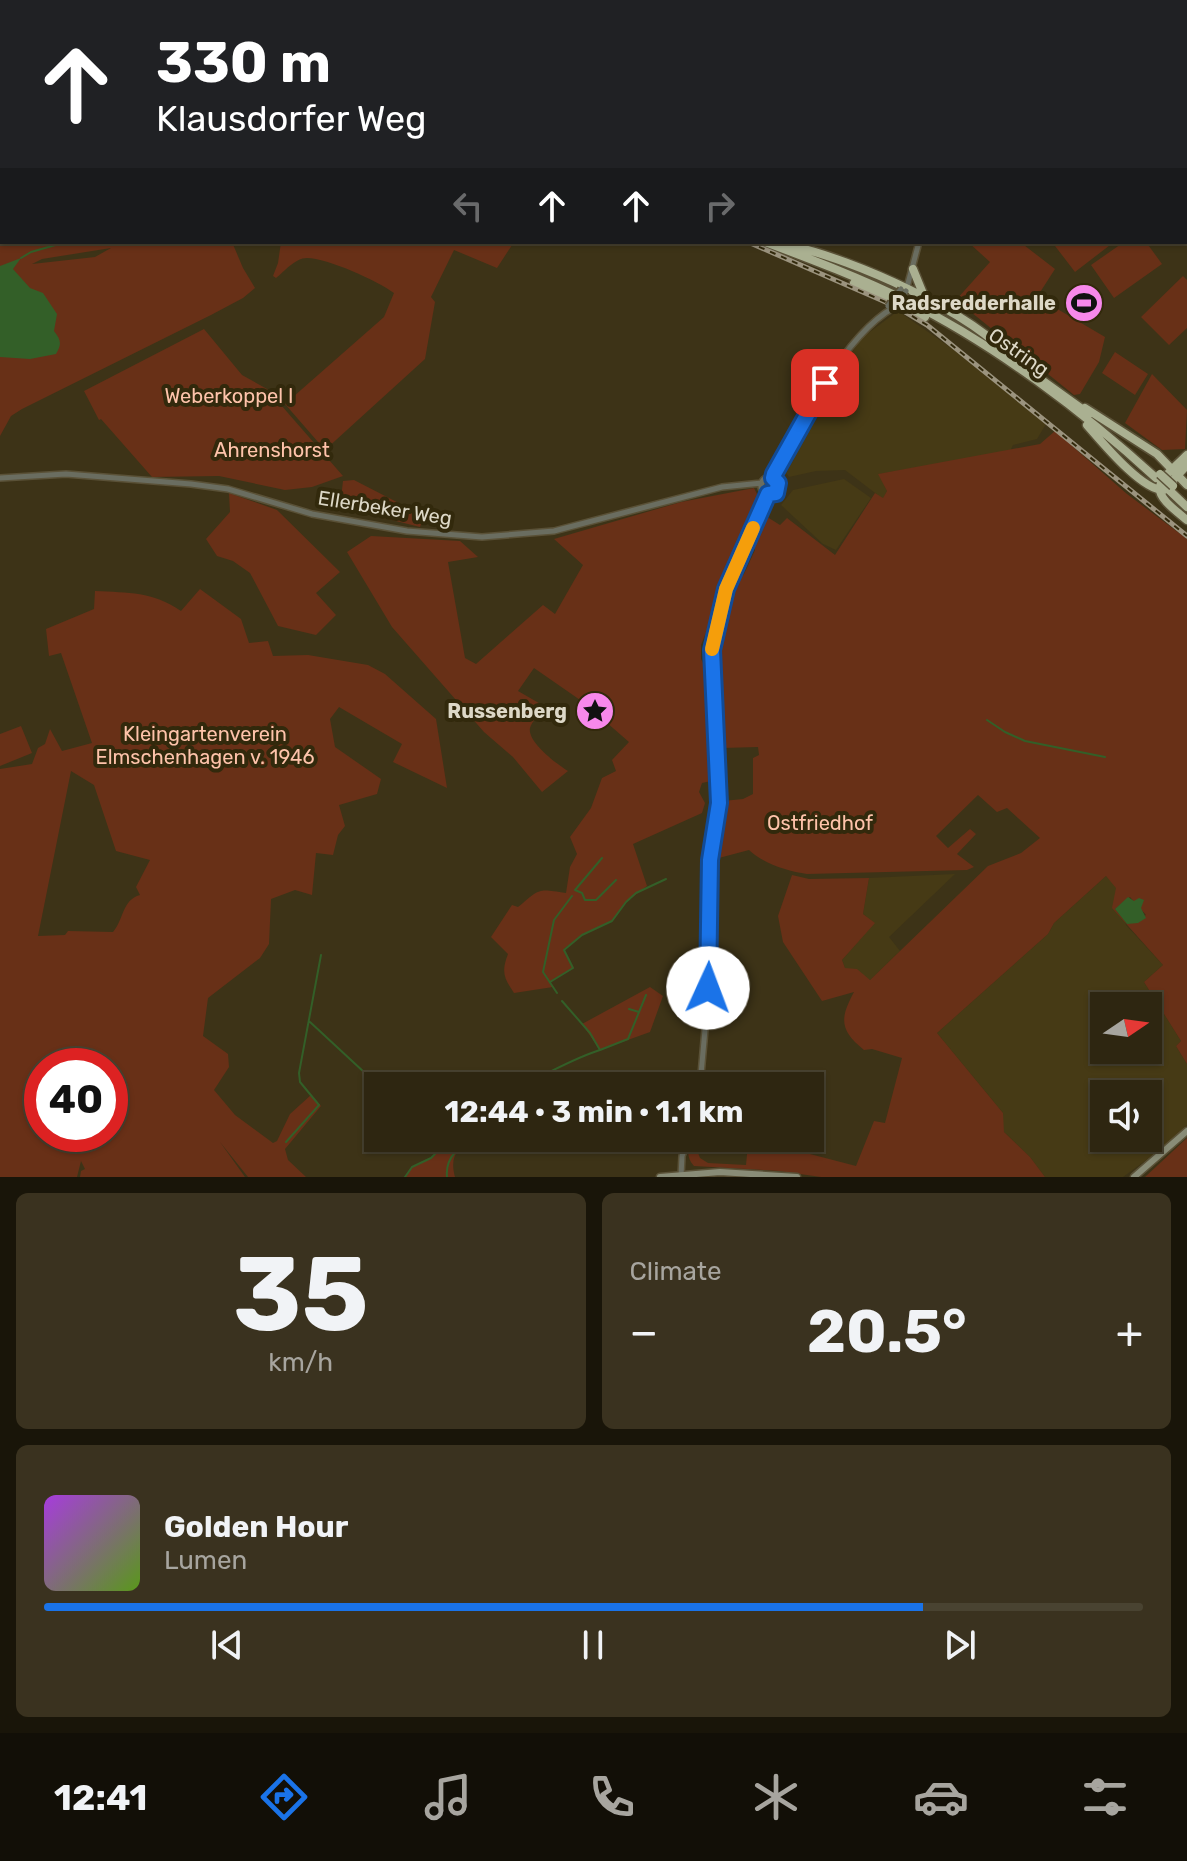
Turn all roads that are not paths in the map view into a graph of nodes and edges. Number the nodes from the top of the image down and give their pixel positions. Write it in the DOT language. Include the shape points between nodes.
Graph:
graph roads {
  1 [pos="772,244"];
  2 [pos="783,244"];
  3 [pos="919,244"];
  4 [pos="792,250"];
  5 [pos="912,272"];
  6 [pos="904,289"];
  7 [pos="927,300"];
  8 [pos="894,303"];
  9 [pos="1012,362"];
  10 [pos="1070,400"];
  11 [pos="1077,412"];
  12 [pos="1157,454"];
  13 [pos="1187,454"];
  14 [pos="1187,465"];
  15 [pos="1175,472"];
  16 [pos="1158,476"];
  17 [pos="0,478"];
  18 [pos="773,478"];
  19 [pos="762,483"];
  20 [pos="1187,485"];
  21 [pos="1171,488"];
  22 [pos="1159,490"];
  23 [pos="768,494"];
  24 [pos="1187,500"];
  25 [pos="1187,507"];
  26 [pos="1187,520"];
  27 [pos="701,1072"];
  28 [pos="1187,1131"];
  29 [pos="684,1152"];
  30 [pos="681,1176"];
  31 [pos="660,1177"];
  32 [pos="797,1177"];
  33 [pos="1134,1177"];
  1 -- 4 [label="highway, Ostring"];
  2 -- 4 [label="highway, Ostring"];
  3 -- 5 [label="street"];
  4 -- 6 [label="highway" via="838,259"];
  4 -- 8 [label="highway" via="817,268"];
  4 -- 9 [label="highway, Ostring" via="908,301"];
  5 -- 6 [label="street"];
  5 -- 7 [label="highway"];
  6 -- 7 [label="highway"];
  6 -- 8 [label="street, bridge"];
  7 -- 9 [label="highway" via="979,330"];
  8 -- 9 [label="highway"];
  8 -- 18 [label="street" via="825,383"];
  9 -- 10 [label="highway, Ostring"];
  9 -- 11 [label="highway, Ostring"];
  10 -- 12 [label="highway"];
  10 -- 16 [label="highway, Ostring"];
  11 -- 16 [label="highway, Ostring"];
  11 -- 22 [label="highway" via="1120,461"];
  12 -- 13 [label="highway"];
  12 -- 15 [label="highway"];
  13 -- 15 [label="highway"];
  14 -- 15 [label="highway"];
  15 -- 20 [label="highway"];
  15 -- 22 [label="highway" via="1161,481"];
  16 -- 21 [label="highway, Ostring, bridge"];
  17 -- 19 [label="street, Ellerbeker Weg" via="66,474 191,484 238,491 312,514 407,531 482,537 554,531 722,487"];
  18 -- 19 [label="street"];
  18 -- 23 [label="street" via="779,489"];
  19 -- 23 [label="street"];
  21 -- 24 [label="highway, Ostring"];
  21 -- 25 [label="highway, Ostring"];
  22 -- 26 [label="highway"];
  23 -- 27 [label="street" via="726,589 712,650 719,803 710,860"];
  28 -- 33 [label="main road"];
  29 -- 30 [label="street"];
  30 -- 31 [label="main road"];
  30 -- 32 [label="main road" via="752,1172"];
}
